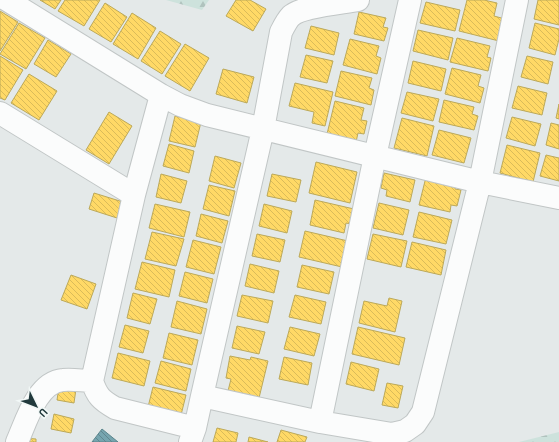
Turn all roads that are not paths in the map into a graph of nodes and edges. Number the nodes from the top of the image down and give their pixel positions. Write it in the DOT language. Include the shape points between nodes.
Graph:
graph roads {
  1 [pos="7,0"];
  2 [pos="358,0"];
  3 [pos="410,0"];
  4 [pos="517,0"];
  5 [pos="161,95"];
  6 [pos="0,113"];
  7 [pos="263,129"];
  8 [pos="375,156"];
  9 [pos="480,182"];
  10 [pos="134,195"];
  11 [pos="559,198"];
  12 [pos="92,381"];
  13 [pos="202,396"];
  14 [pos="320,422"];
  15 [pos="192,435"];
  16 [pos="17,442"];
  1 -- 5 [label="street"];
  2 -- 7 [label="street" via="303,9 286,22 281,32"];
  3 -- 8 [label="street"];
  4 -- 9 [label="street"];
  5 -- 7 [label="street" via="207,115"];
  5 -- 10 [label="street"];
  6 -- 10 [label="street"];
  7 -- 8 [label="street"];
  7 -- 13 [label="street"];
  8 -- 9 [label="street"];
  8 -- 14 [label="street"];
  9 -- 11 [label="street"];
  9 -- 14 [label="street" via="423,412 415,424 405,431 392,434"];
  10 -- 12 [label="street"];
  12 -- 15 [label="street" via="96,393 104,402 115,408"];
  12 -- 16 [label="street" via="63,380 47,386 40,394"];
  13 -- 14 [label="street"];
  13 -- 15 [label="street"];
}
